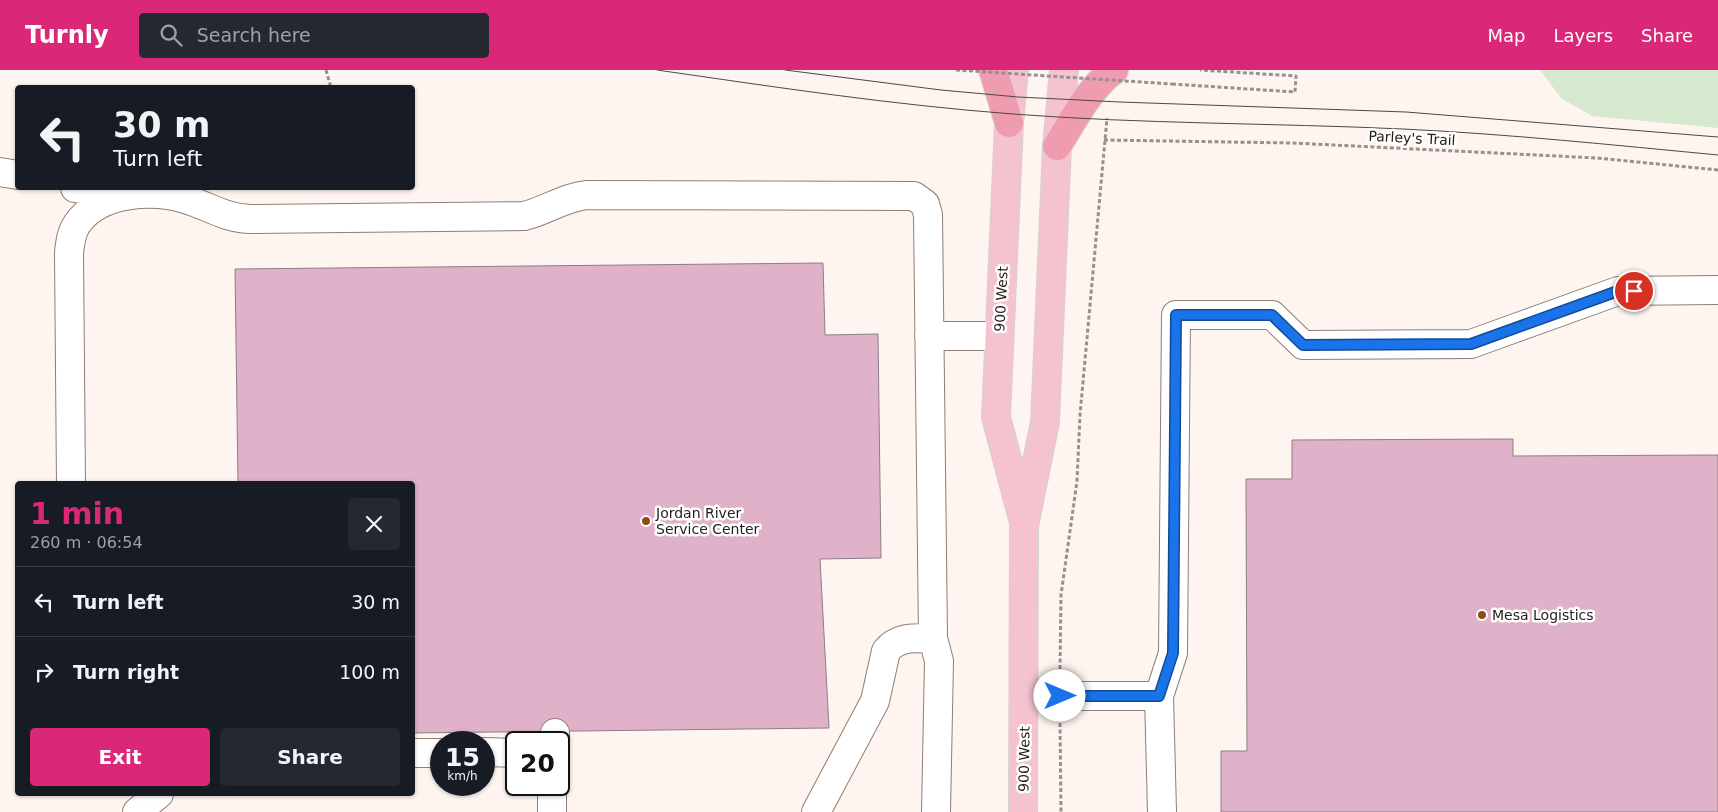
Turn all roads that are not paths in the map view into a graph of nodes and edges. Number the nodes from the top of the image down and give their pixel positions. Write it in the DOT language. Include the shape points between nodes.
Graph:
graph roads {
  1 [pos="993,70"];
  2 [pos="1014,70"];
  3 [pos="1064,70"];
  4 [pos="1114,70"];
  5 [pos="1009,123"];
  6 [pos="1057,146"];
  7 [pos="0,172"];
  8 [pos="15,174"];
  9 [pos="87,190"];
  10 [pos="107,201"];
  11 [pos="1718,290"];
  12 [pos="929,336"];
  13 [pos="999,336"];
  14 [pos="71,481"];
  15 [pos="1024,526"];
  16 [pos="933,638"];
  17 [pos="1025,696"];
  18 [pos="1159,696"];
  19 [pos="415,753"];
  20 [pos="430,753"];
  21 [pos="157,796"];
  22 [pos="552,796"];
  23 [pos="137,812"];
  24 [pos="552,812"];
  25 [pos="816,812"];
  26 [pos="936,812"];
  27 [pos="1024,812"];
  28 [pos="1162,812"];
  1 -- 5 [label="highway"];
  2 -- 5 [label="main road, 900 West"];
  3 -- 6 [label="main road, 900 West"];
  4 -- 6 [label="highway" via="1085,101"];
  5 -- 13 [label="main road, 900 West"];
  6 -- 15 [label="main road, 900 West" via="1045,422"];
  7 -- 8 [label="lane"];
  9 -- 10 [label="lane"];
  10 -- 12 [label="lane" via="135,196 170,196 231,217 251,219 524,216 571,197 587,195 908,195 925,204 928,215"];
  10 -- 14 [label="lane" via="76,225 69,253"];
  11 -- 18 [label="lane" via="1618,291 1471,344 1303,345 1272,315 1176,315 1173,653"];
  12 -- 13 [label="lane"];
  12 -- 16 [label="lane"];
  13 -- 15 [label="main road, 900 West" via="996,417"];
  15 -- 17 [label="main road, 900 West"];
  16 -- 25 [label="lane" via="902,640 886,651 875,701"];
  16 -- 26 [label="lane" via="938,661"];
  17 -- 18 [label="lane"];
  17 -- 27 [label="main road, 900 West"];
  18 -- 28 [label="lane"];
  19 -- 20 [label="lane"];
  21 -- 23 [label="lane"];
  22 -- 24 [label="lane"];
}
